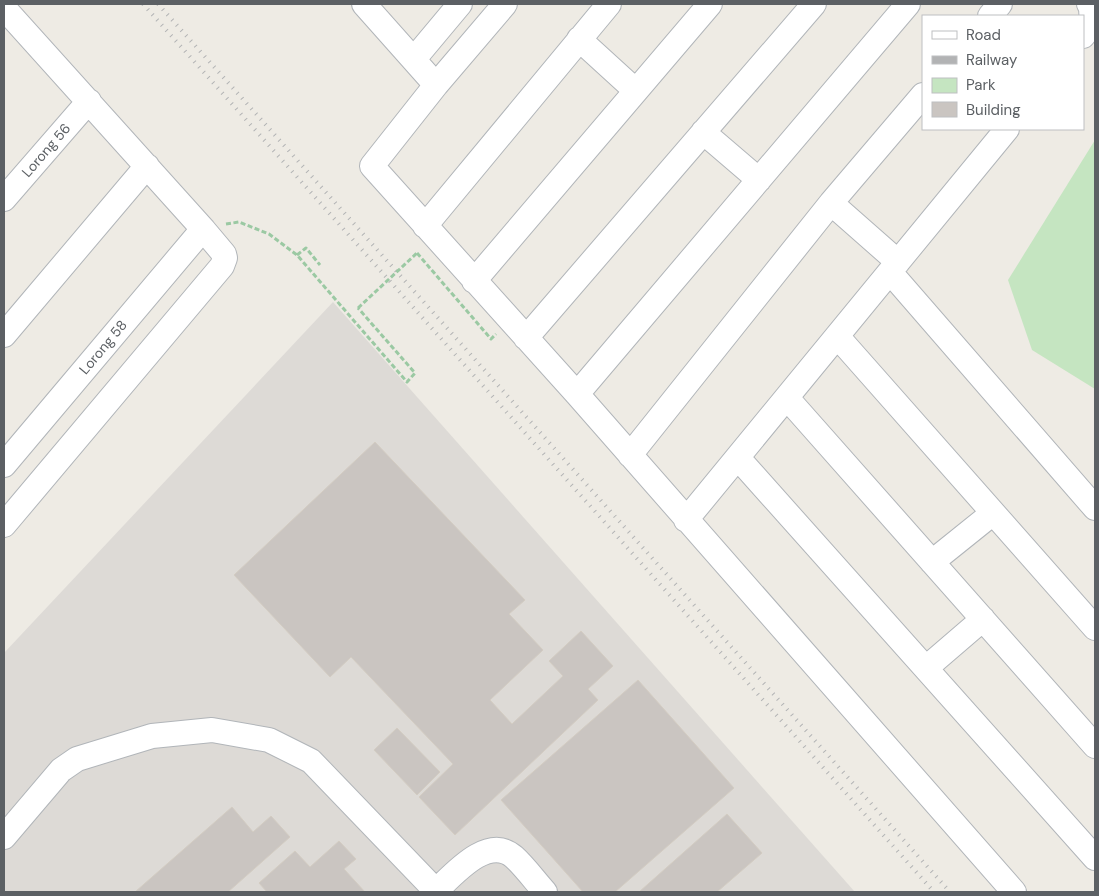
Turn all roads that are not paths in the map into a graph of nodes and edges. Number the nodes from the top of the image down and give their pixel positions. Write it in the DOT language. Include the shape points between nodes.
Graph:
graph roads {
  1 [pos="364,4"];
  2 [pos="460,4"];
  3 [pos="505,4"];
  4 [pos="609,4"];
  5 [pos="710,4"];
  6 [pos="814,4"];
  7 [pos="908,4"];
  8 [pos="1000,4"];
  9 [pos="1089,4"];
  10 [pos="4,8"];
  11 [pos="991,15"];
  12 [pos="1084,35"];
  13 [pos="579,40"];
  14 [pos="414,59"];
  15 [pos="436,85"];
  16 [pos="636,91"];
  17 [pos="922,96"];
  18 [pos="89,101"];
  19 [pos="1006,130"];
  20 [pos="703,132"];
  21 [pos="147,166"];
  22 [pos="759,180"];
  23 [pos="8,184"];
  24 [pos="831,203"];
  25 [pos="425,226"];
  26 [pos="203,229"];
  27 [pos="894,267"];
  28 [pos="474,281"];
  29 [pos="4,334"];
  30 [pos="837,336"];
  31 [pos="526,338"];
  32 [pos="577,394"];
  33 [pos="787,398"];
  34 [pos="630,455"];
  35 [pos="738,458"];
  36 [pos="4,465"];
  37 [pos="1095,508"];
  38 [pos="994,513"];
  39 [pos="686,520"];
  40 [pos="4,526"];
  41 [pos="932,562"];
  42 [pos="983,619"];
  43 [pos="1095,628"];
  44 [pos="926,668"];
  45 [pos="1095,746"];
  46 [pos="4,837"];
  47 [pos="1095,858"];
  48 [pos="437,892"];
  49 [pos="545,892"];
  50 [pos="1014,892"];
  1 -- 14 [label="street"];
  2 -- 14 [label="street"];
  3 -- 15 [label="street"];
  4 -- 13 [label="street"];
  5 -- 16 [label="street"];
  6 -- 20 [label="street"];
  7 -- 22 [label="street"];
  8 -- 11 [label="street"];
  9 -- 12 [label="street" via="1092,24"];
  10 -- 18 [label="street"];
  13 -- 16 [label="street"];
  13 -- 25 [label="street"];
  14 -- 15 [label="street"];
  15 -- 25 [label="street" via="372,166"];
  16 -- 28 [label="street"];
  17 -- 24 [label="street"];
  18 -- 21 [label="street"];
  18 -- 23 [label="street, Lorong 56"];
  19 -- 27 [label="street"];
  20 -- 22 [label="street"];
  20 -- 31 [label="street"];
  21 -- 26 [label="street"];
  21 -- 29 [label="street"];
  22 -- 32 [label="street"];
  24 -- 27 [label="street"];
  24 -- 34 [label="street"];
  25 -- 28 [label="street"];
  26 -- 36 [label="street, Lorong 58"];
  26 -- 40 [label="street" via="224,254 224,263"];
  27 -- 30 [label="street"];
  27 -- 37 [label="street"];
  28 -- 31 [label="street"];
  30 -- 33 [label="street"];
  30 -- 38 [label="street"];
  31 -- 32 [label="street"];
  32 -- 34 [label="street"];
  33 -- 35 [label="street"];
  33 -- 41 [label="street"];
  34 -- 39 [label="street"];
  35 -- 39 [label="street"];
  35 -- 44 [label="street"];
  38 -- 41 [label="street"];
  38 -- 43 [label="street"];
  39 -- 50 [label="street"];
  41 -- 42 [label="street"];
  42 -- 44 [label="street"];
  42 -- 45 [label="street"];
  44 -- 47 [label="street"];
  46 -- 48 [label="street" via="61,770 77,758 152,736 212,730 268,740 311,761"];
  48 -- 49 [label="street" via="483,852 499,849 513,856"];
}
